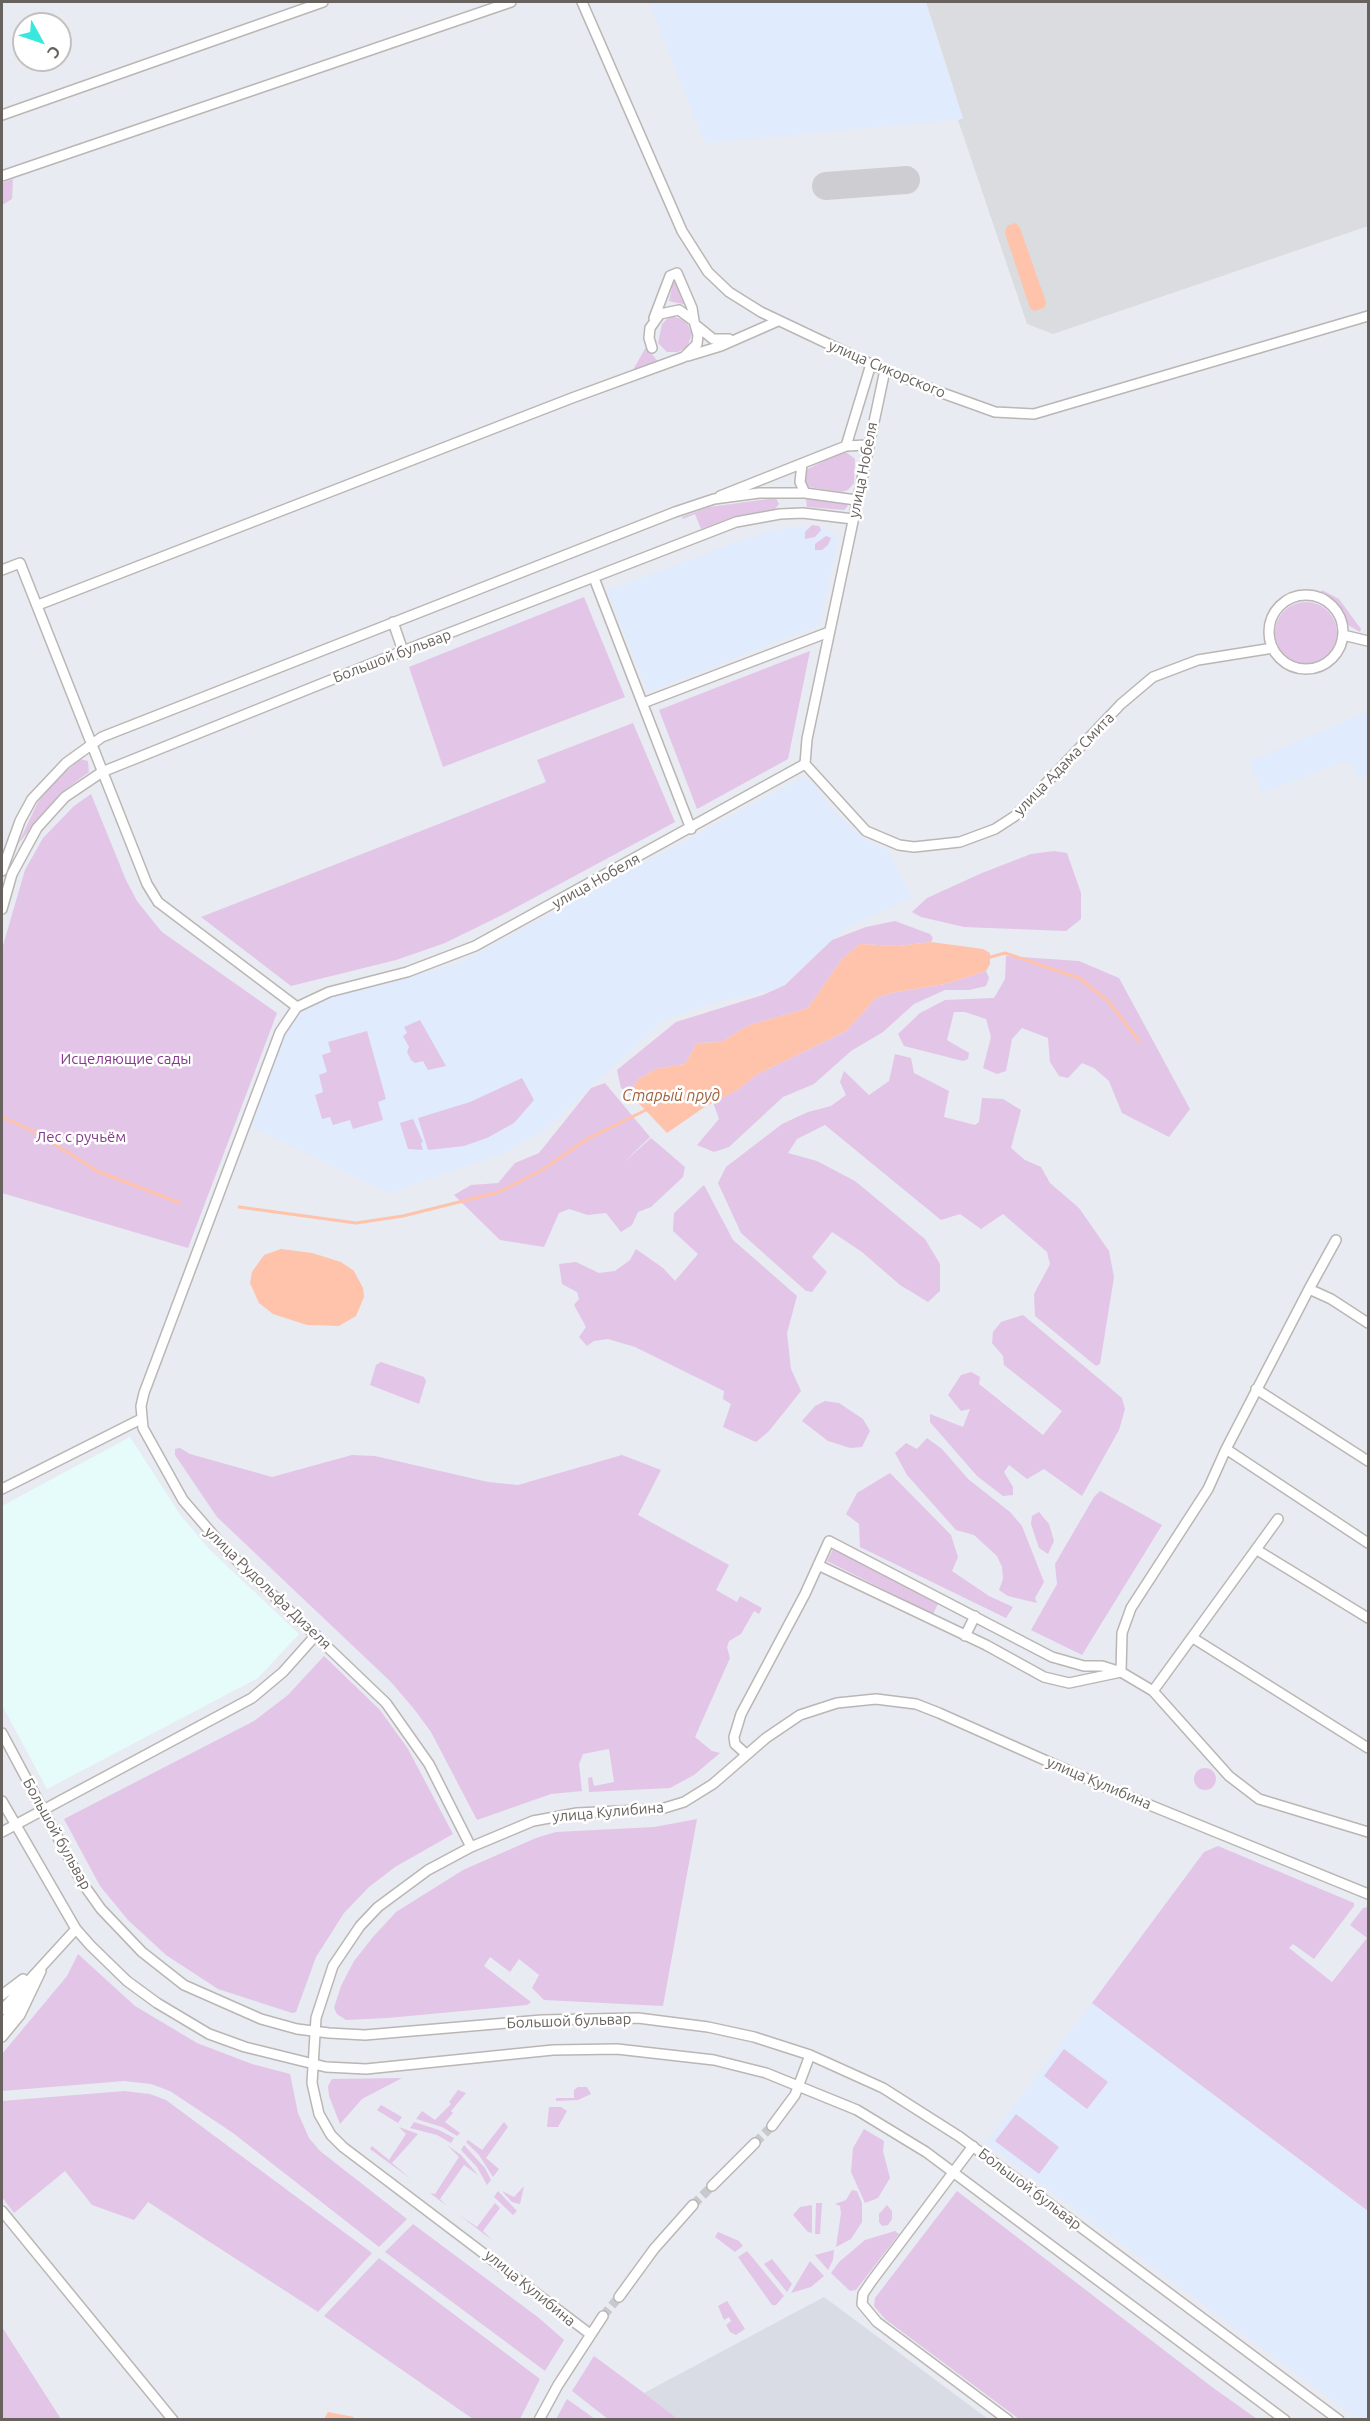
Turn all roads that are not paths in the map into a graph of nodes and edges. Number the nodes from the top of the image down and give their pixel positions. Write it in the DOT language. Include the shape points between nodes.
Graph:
graph roads {
  1 [pos="323,2"];
  2 [pos="511,2"];
  3 [pos="582,2"];
  4 [pos="2,115"];
  5 [pos="2,176"];
  6 [pos="1368,316"];
  7 [pos="653,321"];
  8 [pos="778,321"];
  9 [pos="695,323"];
  10 [pos="737,337"];
  11 [pos="652,348"];
  12 [pos="684,357"];
  13 [pos="871,364"];
  14 [pos="885,370"];
  15 [pos="867,445"];
  16 [pos="846,446"];
  17 [pos="802,464"];
  18 [pos="805,493"];
  19 [pos="714,500"];
  20 [pos="856,500"];
  21 [pos="853,519"];
  22 [pos="2,570"];
  23 [pos="594,578"];
  24 [pos="38,604"];
  25 [pos="393,622"];
  26 [pos="830,632"];
  27 [pos="1343,635"];
  28 [pos="1368,641"];
  29 [pos="1273,648"];
  30 [pos="403,651"];
  31 [pos="643,703"];
  32 [pos="91,744"];
  33 [pos="805,764"];
  34 [pos="102,772"];
  35 [pos="691,829"];
  36 [pos="2,871"];
  37 [pos="2,909"];
  38 [pos="297,1007"];
  39 [pos="1336,1240"];
  40 [pos="1309,1289"];
  41 [pos="1368,1323"];
  42 [pos="1256,1389"];
  43 [pos="141,1419"];
  44 [pos="1226,1449"];
  45 [pos="1368,1461"];
  46 [pos="2,1490"];
  47 [pos="1278,1519"];
  48 [pos="1368,1543"];
  49 [pos="1257,1550"];
  50 [pos="818,1565"];
  51 [pos="975,1616"];
  52 [pos="1368,1618"];
  53 [pos="1010,1634"];
  54 [pos="316,1635"];
  55 [pos="965,1635"];
  56 [pos="1193,1638"];
  57 [pos="1000,1653"];
  58 [pos="1122,1672"];
  59 [pos="1153,1691"];
  60 [pos="2,1733"];
  61 [pos="1368,1748"];
  62 [pos="746,1754"];
  63 [pos="2,1801"];
  64 [pos="44,1810"];
  65 [pos="15,1826"];
  66 [pos="2,1832"];
  67 [pos="1368,1832"];
  68 [pos="471,1847"];
  69 [pos="1368,1894"];
  70 [pos="76,1929"];
  71 [pos="45,1963"];
  72 [pos="2,1995"];
  73 [pos="2,2010"];
  74 [pos="2,2025"];
  75 [pos="315,2031"];
  76 [pos="2,2037"];
  77 [pos="810,2055"];
  78 [pos="312,2065"];
  79 [pos="799,2085"];
  80 [pos="772,2126"];
  81 [pos="755,2143"];
  82 [pos="973,2146"];
  83 [pos="954,2172"];
  84 [pos="712,2186"];
  85 [pos="693,2205"];
  86 [pos="2,2211"];
  87 [pos="619,2296"];
  88 [pos="603,2316"];
  89 [pos="590,2334"];
  90 [pos="173,2420"];
  91 [pos="539,2420"];
  92 [pos="1008,2420"];
  93 [pos="1285,2420"];
  94 [pos="1339,2420"];
  1 -- 4 [label="street"];
  2 -- 5 [label="street"];
  3 -- 8 [label="street, улица Сикорского" via="694,254 729,292"];
  6 -- 14 [label="street, улица Сикорского" via="1034,414 995,412"];
  7 -- 9 [label="street" via="669,310 679,310"];
  7 -- 9 [label="street" via="670,276 677,273"];
  7 -- 11 [label="street" via="649,338"];
  8 -- 10 [label="street"];
  8 -- 13 [label="street, улица Сикорского"];
  9 -- 10 [label="street" via="713,339"];
  9 -- 12 [label="street" via="697,344"];
  10 -- 12 [label="street"];
  12 -- 24 [label="street"];
  13 -- 14 [label="street, улица Сикорского"];
  13 -- 16 [label="street"];
  14 -- 15 [label="street, улица Нобеля"];
  15 -- 16 [label="street"];
  15 -- 20 [label="street, улица Нобеля"];
  16 -- 17 [label="street"];
  17 -- 18 [label="street" via="800,482"];
  17 -- 19 [label="street" via="742,485"];
  18 -- 19 [label="street, Большой бульвар" via="759,493"];
  18 -- 20 [label="street, Большой бульвар"];
  19 -- 25 [label="street, Большой бульвар"];
  20 -- 21 [label="street, улица Нобеля"];
  21 -- 23 [label="street, Большой бульвар" via="803,513 736,522"];
  21 -- 26 [label="street, улица Нобеля"];
  22 -- 24 [label="street" via="20,563"];
  23 -- 30 [label="street, Большой бульвар"];
  23 -- 31 [label="street"];
  24 -- 32 [label="street"];
  25 -- 30 [label="street"];
  25 -- 32 [label="street, Большой бульвар"];
  26 -- 31 [label="street"];
  26 -- 33 [label="street, улица Нобеля"];
  27 -- 28 [label="street"];
  27 -- 29 [label="street" via="1335,655 1318,667 1287,663"];
  27 -- 29 [label="street" via="1338,613 1331,604 1322,598 1300,595 1274,614 1270,632"];
  29 -- 33 [label="street, улица Адама Смита" via="1198,660 1153,677 1121,704 1015,816 985,834 960,842 914,848 899,846 866,831"];
  30 -- 34 [label="street, Большой бульвар"];
  31 -- 35 [label="street"];
  32 -- 34 [label="street"];
  32 -- 36 [label="street, Большой бульвар" via="66,762 32,799"];
  33 -- 35 [label="street, улица Нобеля"];
  34 -- 37 [label="street, Большой бульвар" via="65,797 37,828 12,874"];
  34 -- 38 [label="street" via="158,902"];
  35 -- 38 [label="street, улица Нобеля" via="465,951 407,972 329,992"];
  38 -- 43 [label="street" via="280,1032 144,1394"];
  39 -- 40 [label="street"];
  40 -- 41 [label="street"];
  40 -- 42 [label="street"];
  42 -- 44 [label="street"];
  42 -- 45 [label="street"];
  43 -- 46 [label="street"];
  43 -- 54 [label="street, улица Рудольфа Дизеля" via="154,1451 205,1528"];
  44 -- 48 [label="street"];
  44 -- 58 [label="street" via="1208,1489 1131,1608 1122,1633"];
  47 -- 49 [label="street"];
  49 -- 52 [label="street"];
  49 -- 56 [label="street"];
  50 -- 51 [label="street" via="829,1541"];
  50 -- 55 [label="street"];
  50 -- 62 [label="street" via="741,1714 734,1737 735,1744"];
  51 -- 53 [label="street"];
  51 -- 55 [label="street"];
  53 -- 57 [label="street"];
  53 -- 58 [label="street" via="1052,1657"];
  54 -- 64 [label="street" via="284,1672 252,1698"];
  54 -- 68 [label="street, улица Рудольфа Дизеля" via="386,1703 413,1738"];
  55 -- 57 [label="street"];
  56 -- 59 [label="street"];
  56 -- 61 [label="street"];
  57 -- 58 [label="street" via="1044,1677 1069,1683"];
  58 -- 59 [label="street"];
  59 -- 67 [label="street" via="1228,1776 1259,1799"];
  60 -- 64 [label="street, Большой бульвар"];
  62 -- 68 [label="street, улица Кулибина" via="713,1784 674,1806 553,1816"];
  62 -- 69 [label="street, улица Кулибина" via="800,1715 837,1703 876,1699 915,1704"];
  63 -- 65 [label="street, Большой бульвар"];
  64 -- 65 [label="street"];
  64 -- 75 [label="street, Большой бульвар" via="81,1881 101,1909 164,1971 230,2007"];
  65 -- 66 [label="street"];
  65 -- 70 [label="street, Большой бульвар"];
  68 -- 75 [label="street, улица Кулибина" via="402,1887 360,1926 333,1966 317,2010"];
  70 -- 71 [label="street"];
  70 -- 78 [label="street, Большой бульвар" via="128,1981 178,2018 245,2048"];
  71 -- 72 [label="street"];
  71 -- 73 [label="street"];
  71 -- 74 [label="street"];
  71 -- 76 [label="street" via="20,2015"];
  75 -- 77 [label="street, Большой бульвар" via="365,2035 542,2020 638,2018 708,2027"];
  75 -- 78 [label="street, улица Кулибина"];
  77 -- 79 [label="street"];
  77 -- 82 [label="street, Большой бульвар" via="883,2088"];
  78 -- 79 [label="street, Большой бульвар" via="366,2069 553,2050 617,2049 714,2060"];
  78 -- 89 [label="street, улица Кулибина" via="319,2114 338,2143"];
  79 -- 80 [label="street"];
  79 -- 83 [label="street, Большой бульвар" via="857,2110"];
  81 -- 84 [label="street"];
  82 -- 83 [label="street"];
  82 -- 94 [label="street, Большой бульвар"];
  83 -- 92 [label="street" via="863,2294 862,2304 878,2322"];
  83 -- 93 [label="street, Большой бульвар"];
  85 -- 87 [label="street"];
  86 -- 90 [label="street"];
  88 -- 89 [label="street"];
  89 -- 91 [label="street"];
}
